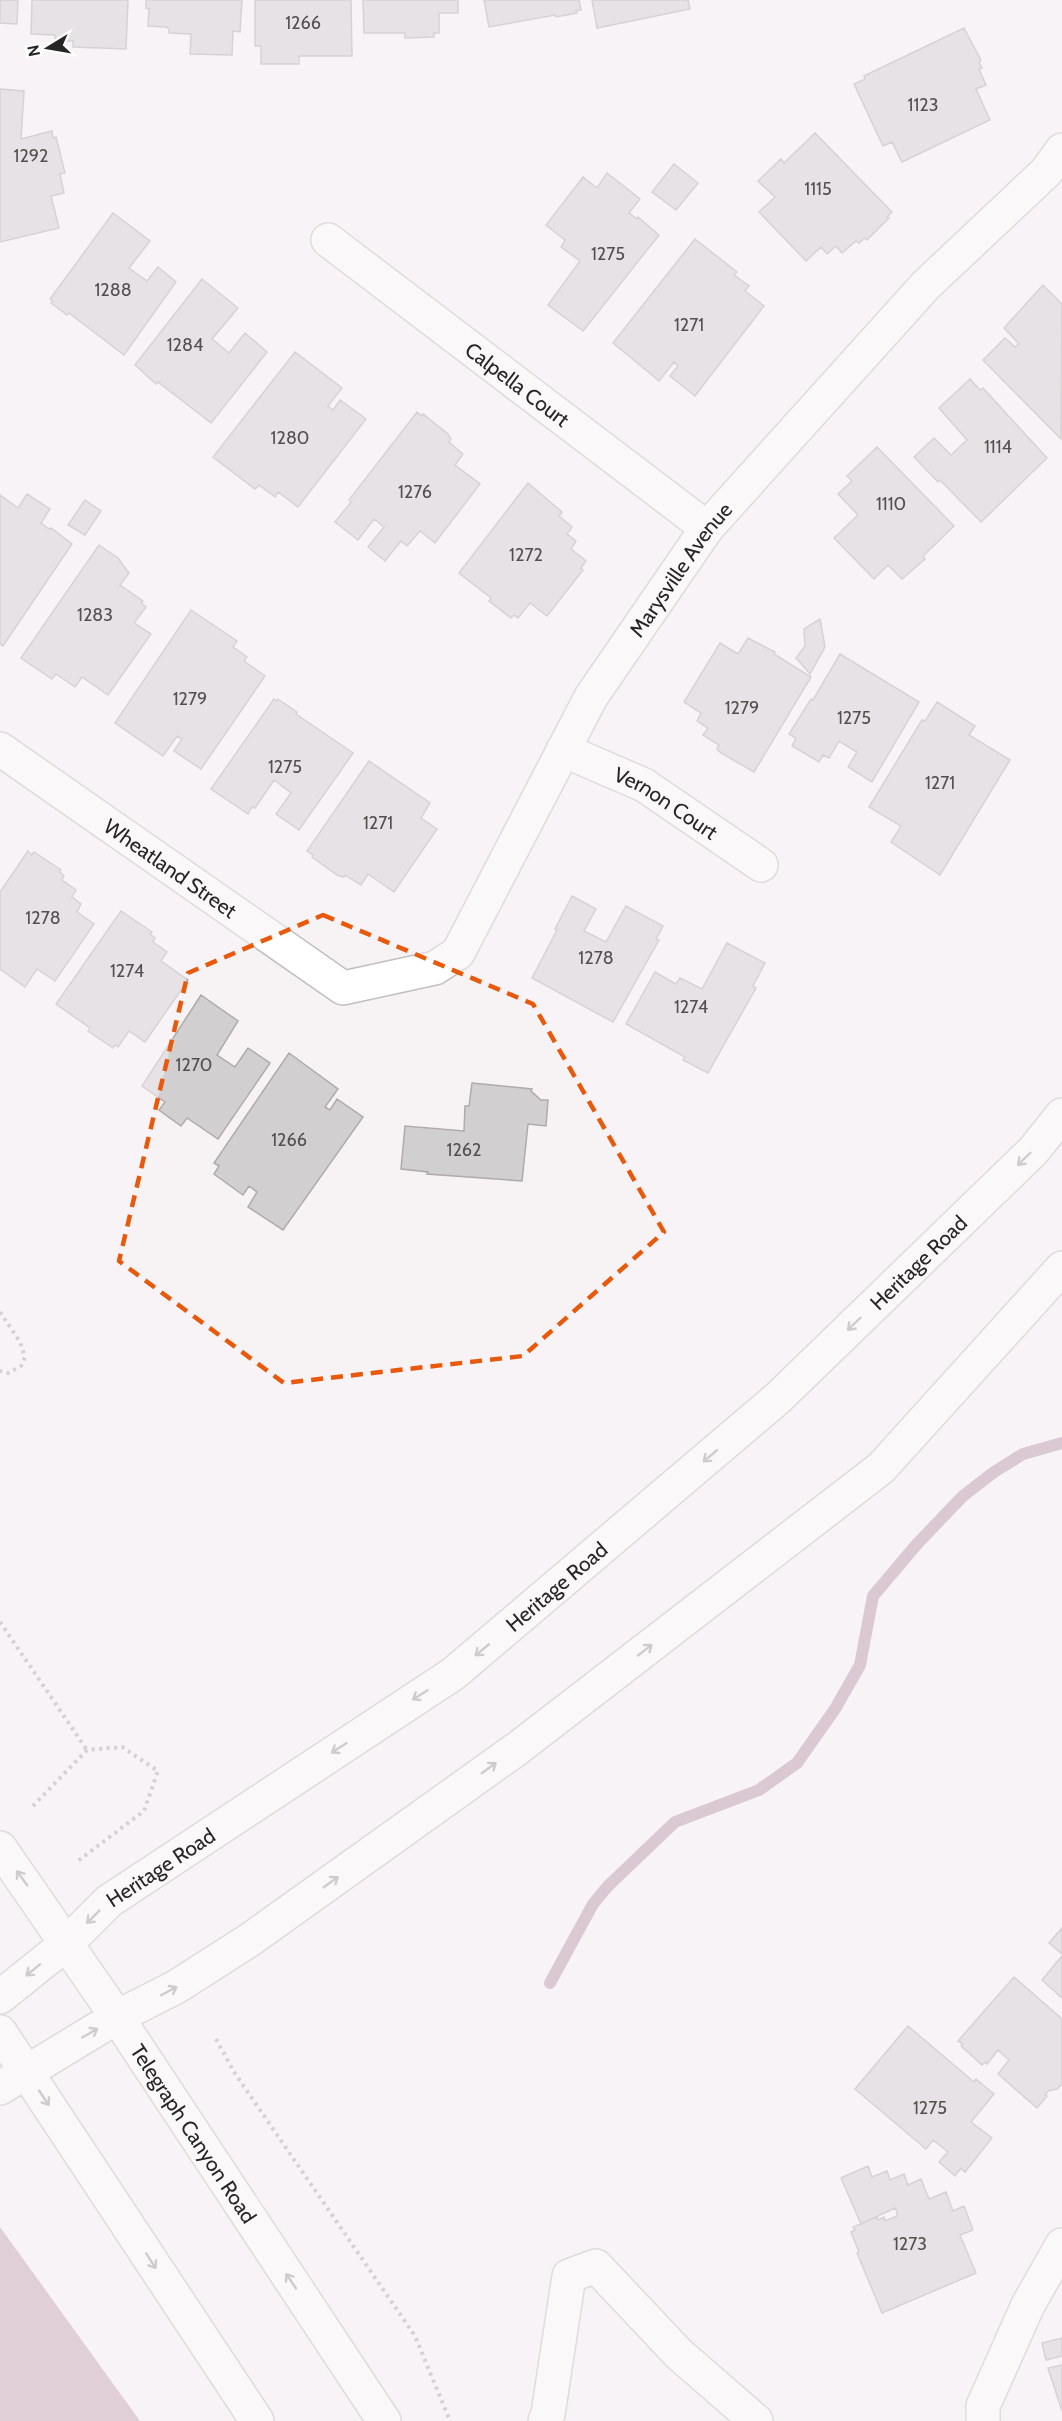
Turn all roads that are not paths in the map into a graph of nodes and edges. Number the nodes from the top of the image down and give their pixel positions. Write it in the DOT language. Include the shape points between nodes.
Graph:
graph roads {
  1 [pos="1062,150"];
  2 [pos="328,240"];
  3 [pos="707,528"];
  4 [pos="0,749"];
  5 [pos="563,750"];
  6 [pos="761,865"];
  7 [pos="342,988"];
  8 [pos="1062,1115"];
  9 [pos="1062,1268"];
  10 [pos="0,1848"];
  11 [pos="66,1944"];
  12 [pos="0,1997"];
  13 [pos="117,2017"];
  14 [pos="0,2032"];
  15 [pos="13,2079"];
  16 [pos="1062,2245"];
  17 [pos="257,2421"];
  18 [pos="384,2421"];
  19 [pos="545,2421"];
  20 [pos="756,2421"];
  21 [pos="983,2421"];
  1 -- 3 [label="main road, Marysville Avenue" via="1046,172 926,285"];
  2 -- 3 [label="main road, Calpella Court"];
  3 -- 5 [label="main road, Marysville Avenue" via="591,697"];
  4 -- 7 [label="main road, Wheatland Street"];
  5 -- 6 [label="main road, Vernon Court" via="644,785"];
  5 -- 7 [label="main road, Marysville Avenue" via="458,953 435,968"];
  8 -- 11 [label="main road, Heritage Road, one-way" via="1033,1151 778,1398 453,1674 109,1900"];
  13 -- 9 [label="main road, one-way" via="176,1987 248,1941 518,1748 881,1468"];
  11 -- 10 [label="main road, Telegraph Canyon Road, one-way"];
  11 -- 12 [label="main road, Heritage Road, one-way"];
  11 -- 13 [label="main road, Telegraph Canyon Road"];
  15 -- 13 [label="main road, one-way"];
  18 -- 13 [label="main road, Telegraph Canyon Road, one-way"];
  14 -- 15 [label="main road"];
  15 -- 17 [label="main road, one-way"];
  16 -- 21 [label="main road" via="1028,2306 983,2406"];
  19 -- 20 [label="main road" via="569,2276 596,2265 679,2354"];
}
